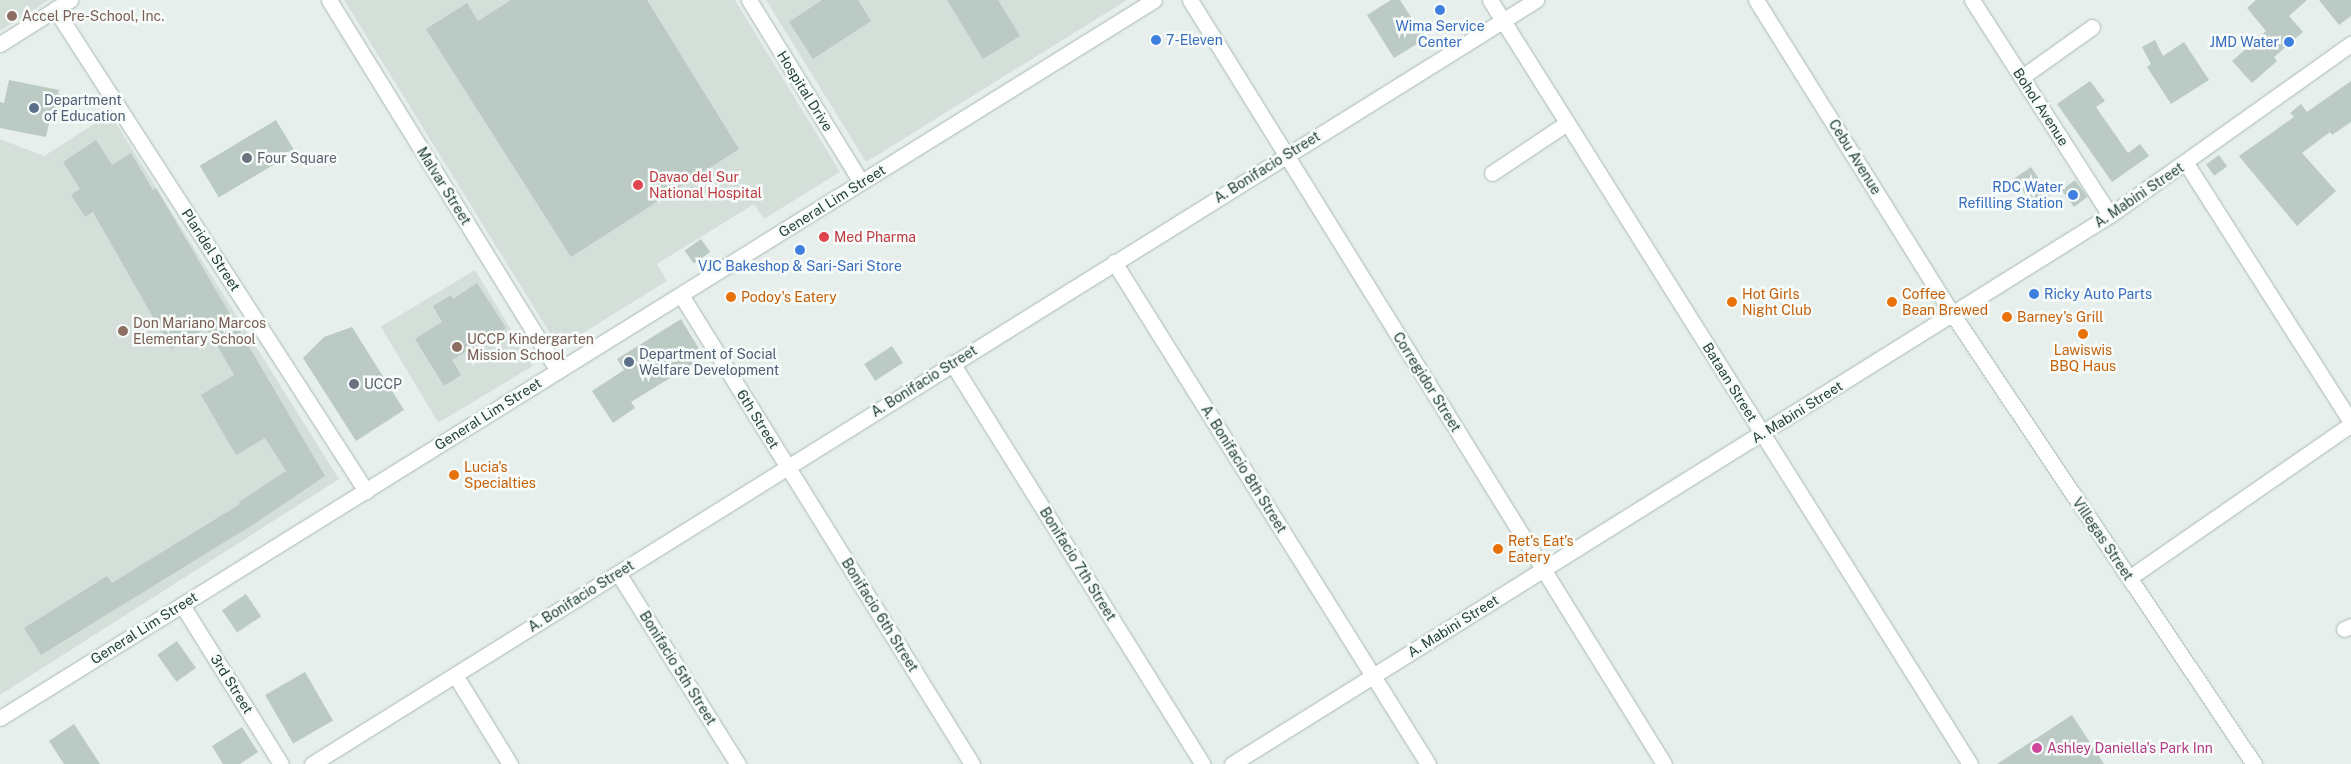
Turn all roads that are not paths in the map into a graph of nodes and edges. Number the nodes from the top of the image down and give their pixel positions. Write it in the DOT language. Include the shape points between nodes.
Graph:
graph roads {
  1 [pos="70,0"];
  2 [pos="330,0"];
  3 [pos="749,0"];
  4 [pos="1154,0"];
  5 [pos="1190,0"];
  6 [pos="1490,0"];
  7 [pos="1536,0"];
  8 [pos="1756,0"];
  9 [pos="1972,0"];
  10 [pos="55,9"];
  11 [pos="1503,21"];
  12 [pos="2092,27"];
  13 [pos="0,44"];
  14 [pos="2351,44"];
  15 [pos="2022,77"];
  16 [pos="1568,123"];
  17 [pos="1286,155"];
  18 [pos="2186,163"];
  19 [pos="1492,173"];
  20 [pos="862,182"];
  21 [pos="2110,215"];
  22 [pos="1114,262"];
  23 [pos="681,295"];
  24 [pos="1953,315"];
  25 [pos="952,363"];
  26 [pos="558,371"];
  27 [pos="2351,423"];
  28 [pos="1762,434"];
  29 [pos="787,467"];
  30 [pos="366,491"];
  31 [pos="1544,570"];
  32 [pos="618,573"];
  33 [pos="2129,578"];
  34 [pos="182,605"];
  35 [pos="455,675"];
  36 [pos="1373,676"];
  37 [pos="0,718"];
  38 [pos="282,764"];
  39 [pos="312,764"];
  40 [pos="510,764"];
  41 [pos="738,764"];
  42 [pos="972,764"];
  43 [pos="1203,764"];
  44 [pos="1232,764"];
  45 [pos="1428,764"];
  46 [pos="1664,764"];
  47 [pos="1970,764"];
  48 [pos="2254,764"];
  1 -- 10 [label="street"];
  2 -- 26 [label="street, Malvar Street"];
  3 -- 20 [label="street, Hospital Drive"];
  4 -- 20 [label="street, General Lim Street"];
  5 -- 17 [label="street, Corregidor Street"];
  6 -- 11 [label="street, Bataan Street"];
  7 -- 11 [label="street, A. Bonifacio Street"];
  8 -- 24 [label="street, Cebu Avenue"];
  9 -- 15 [label="street, Bohol Avenue"];
  10 -- 13 [label="street"];
  10 -- 30 [label="street, Plaridel Street"];
  11 -- 16 [label="street, Bataan Street"];
  11 -- 17 [label="street, A. Bonifacio Street"];
  12 -- 15 [label="street"];
  14 -- 18 [label="street, A. Mabini Street"];
  15 -- 21 [label="street, Bohol Avenue"];
  16 -- 19 [label="street"];
  16 -- 28 [label="street, Bataan Street"];
  17 -- 22 [label="street, A. Bonifacio Street"];
  17 -- 31 [label="street, Corregidor Street"];
  18 -- 21 [label="street, A. Mabini Street"];
  18 -- 27 [label="street"];
  20 -- 23 [label="street, General Lim Street"];
  21 -- 24 [label="street, A. Mabini Street"];
  22 -- 25 [label="street, A. Bonifacio Street"];
  22 -- 36 [label="street, A. Bonifacio 8th Street"];
  23 -- 26 [label="street, General Lim Street"];
  23 -- 29 [label="street, 6th Street"];
  24 -- 28 [label="street, A. Mabini Street"];
  24 -- 33 [label="street, Villegas Street"];
  25 -- 29 [label="street, A. Bonifacio Street"];
  25 -- 43 [label="street, Bonifacio 7th Street"];
  26 -- 30 [label="street, General Lim Street"];
  27 -- 33 [label="street"];
  28 -- 31 [label="street, A. Mabini Street"];
  28 -- 47 [label="street, Bataan Street"];
  29 -- 32 [label="street, A. Bonifacio Street"];
  29 -- 42 [label="street, Bonifacio 6th Street"];
  30 -- 34 [label="street, General Lim Street"];
  31 -- 36 [label="street, A. Mabini Street"];
  31 -- 46 [label="street, Corregidor Street"];
  32 -- 35 [label="street, A. Bonifacio Street"];
  32 -- 41 [label="street, Bonifacio 5th Street"];
  33 -- 48 [label="street, Villegas Street"];
  34 -- 37 [label="street, General Lim Street"];
  34 -- 38 [label="street, 3rd Street"];
  35 -- 39 [label="street, A. Bonifacio Street"];
  35 -- 40 [label="street"];
  36 -- 44 [label="street, A. Mabini Street"];
  36 -- 45 [label="street, A. Bonifacio 8th Street"];
}
